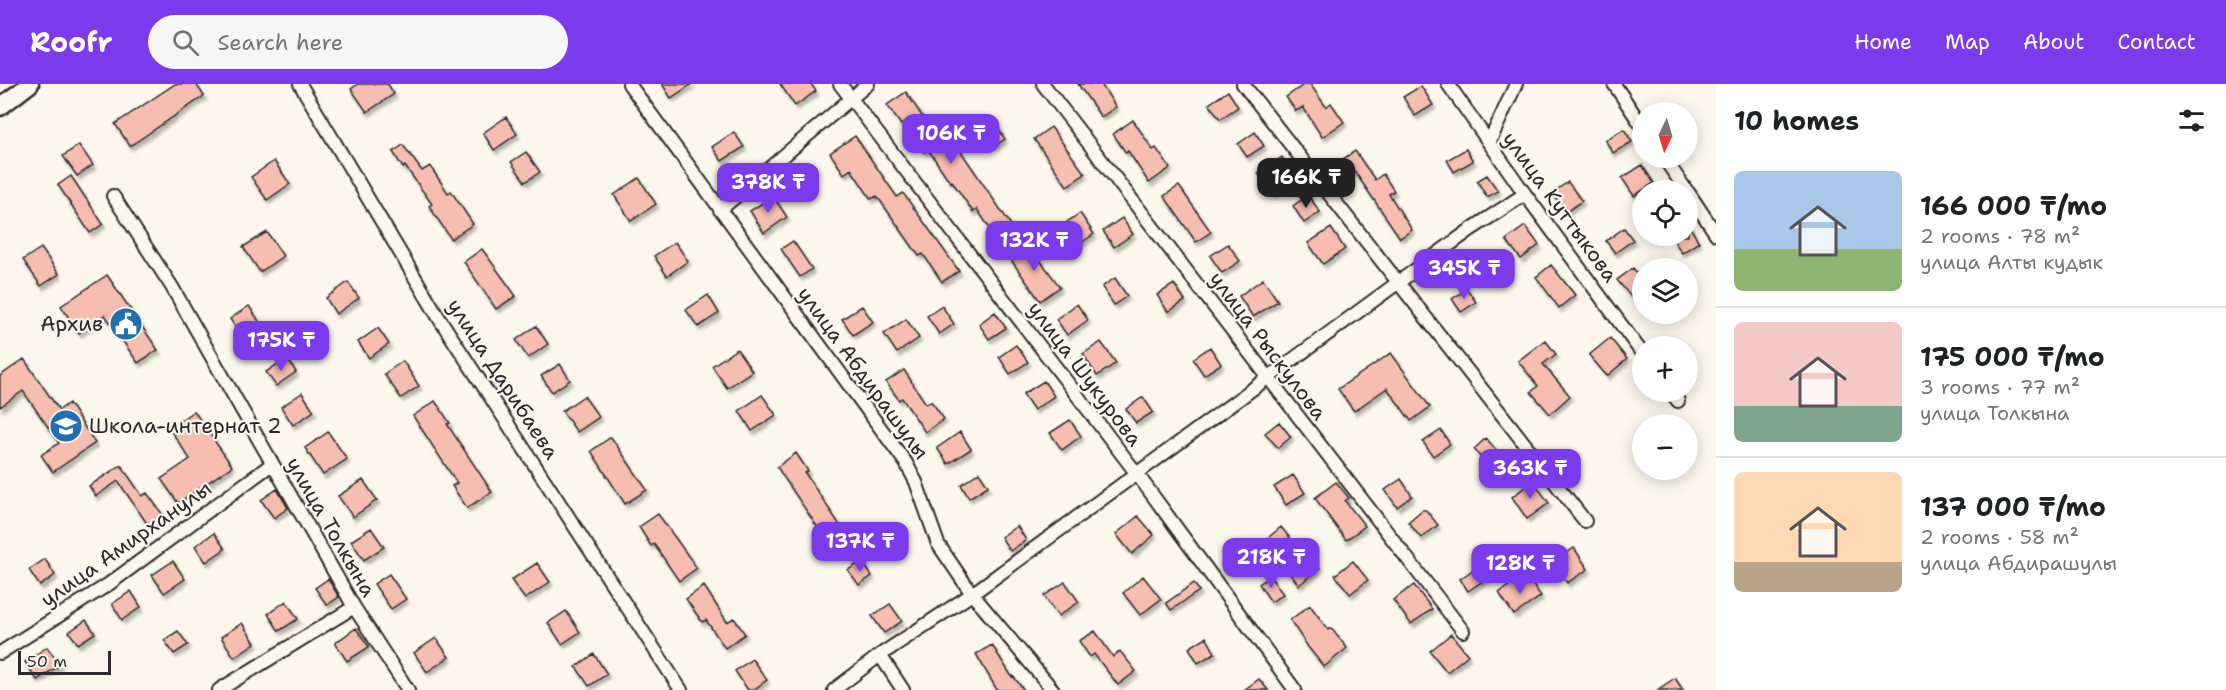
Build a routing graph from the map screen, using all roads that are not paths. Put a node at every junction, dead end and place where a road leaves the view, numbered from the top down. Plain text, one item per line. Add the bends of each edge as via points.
1 (30, 84) edge
2 (300, 84) edge
3 (629, 84) edge
4 (840, 84) edge
5 (868, 84) edge
6 (1043, 84) edge
7 (1243, 84) edge
8 (1448, 84) edge
9 (1515, 84) edge
10 (1614, 84) edge
11 (850, 97) junction
12 (0, 107) edge
13 (1632, 111) edge
14 (1489, 143) junction
15 (1525, 194) junction
16 (113, 196) dead end
17 (1698, 207) edge
18 (720, 210) junction
19 (1716, 234) edge
20 (1398, 283) junction
21 (1632, 339) edge
22 (1268, 378) junction
23 (272, 464) junction
24 (1137, 474) junction
25 (1585, 521) dead end
26 (972, 594) junction
27 (354, 607) junction
28 (1463, 631) dead end
29 (0, 653) edge
30 (880, 655) junction
31 (219, 690) edge
32 (408, 690) edge
33 (681, 690) edge
34 (834, 690) edge
35 (903, 690) edge
36 (1053, 690) edge
37 (1295, 690) edge

1 - 12 street
2 - 33 street, улица Дарибаева via 440,318
3 - 18 street, улица Абдирашулы
4 - 11 street, улица Шукурова
5 - 11 street
6 - 22 street, улица Рыскулова
7 - 20 street
8 - 14 street, улица Куттыкова
9 - 14 street
10 - 13 street
11 - 18 street
11 - 24 street, улица Шукурова
14 - 15 street, улица Куттыкова
15 - 20 street
15 - 21 street, улица Куттыкова
16 - 23 street, улица Толкына via 172,287
17 - 19 street
18 - 26 street, улица Абдирашулы via 906,463 938,544
20 - 22 street
20 - 25 street
22 - 24 street
22 - 28 street, улица Рыскулова
23 - 27 street, улица Толкына
23 - 29 street, улица Амирханулы via 109,584
24 - 26 street
24 - 37 street, улица Шукурова
26 - 30 street
26 - 36 street, улица Абдирашулы
27 - 31 street
27 - 32 street, улица Толкына
30 - 34 street
30 - 35 street

